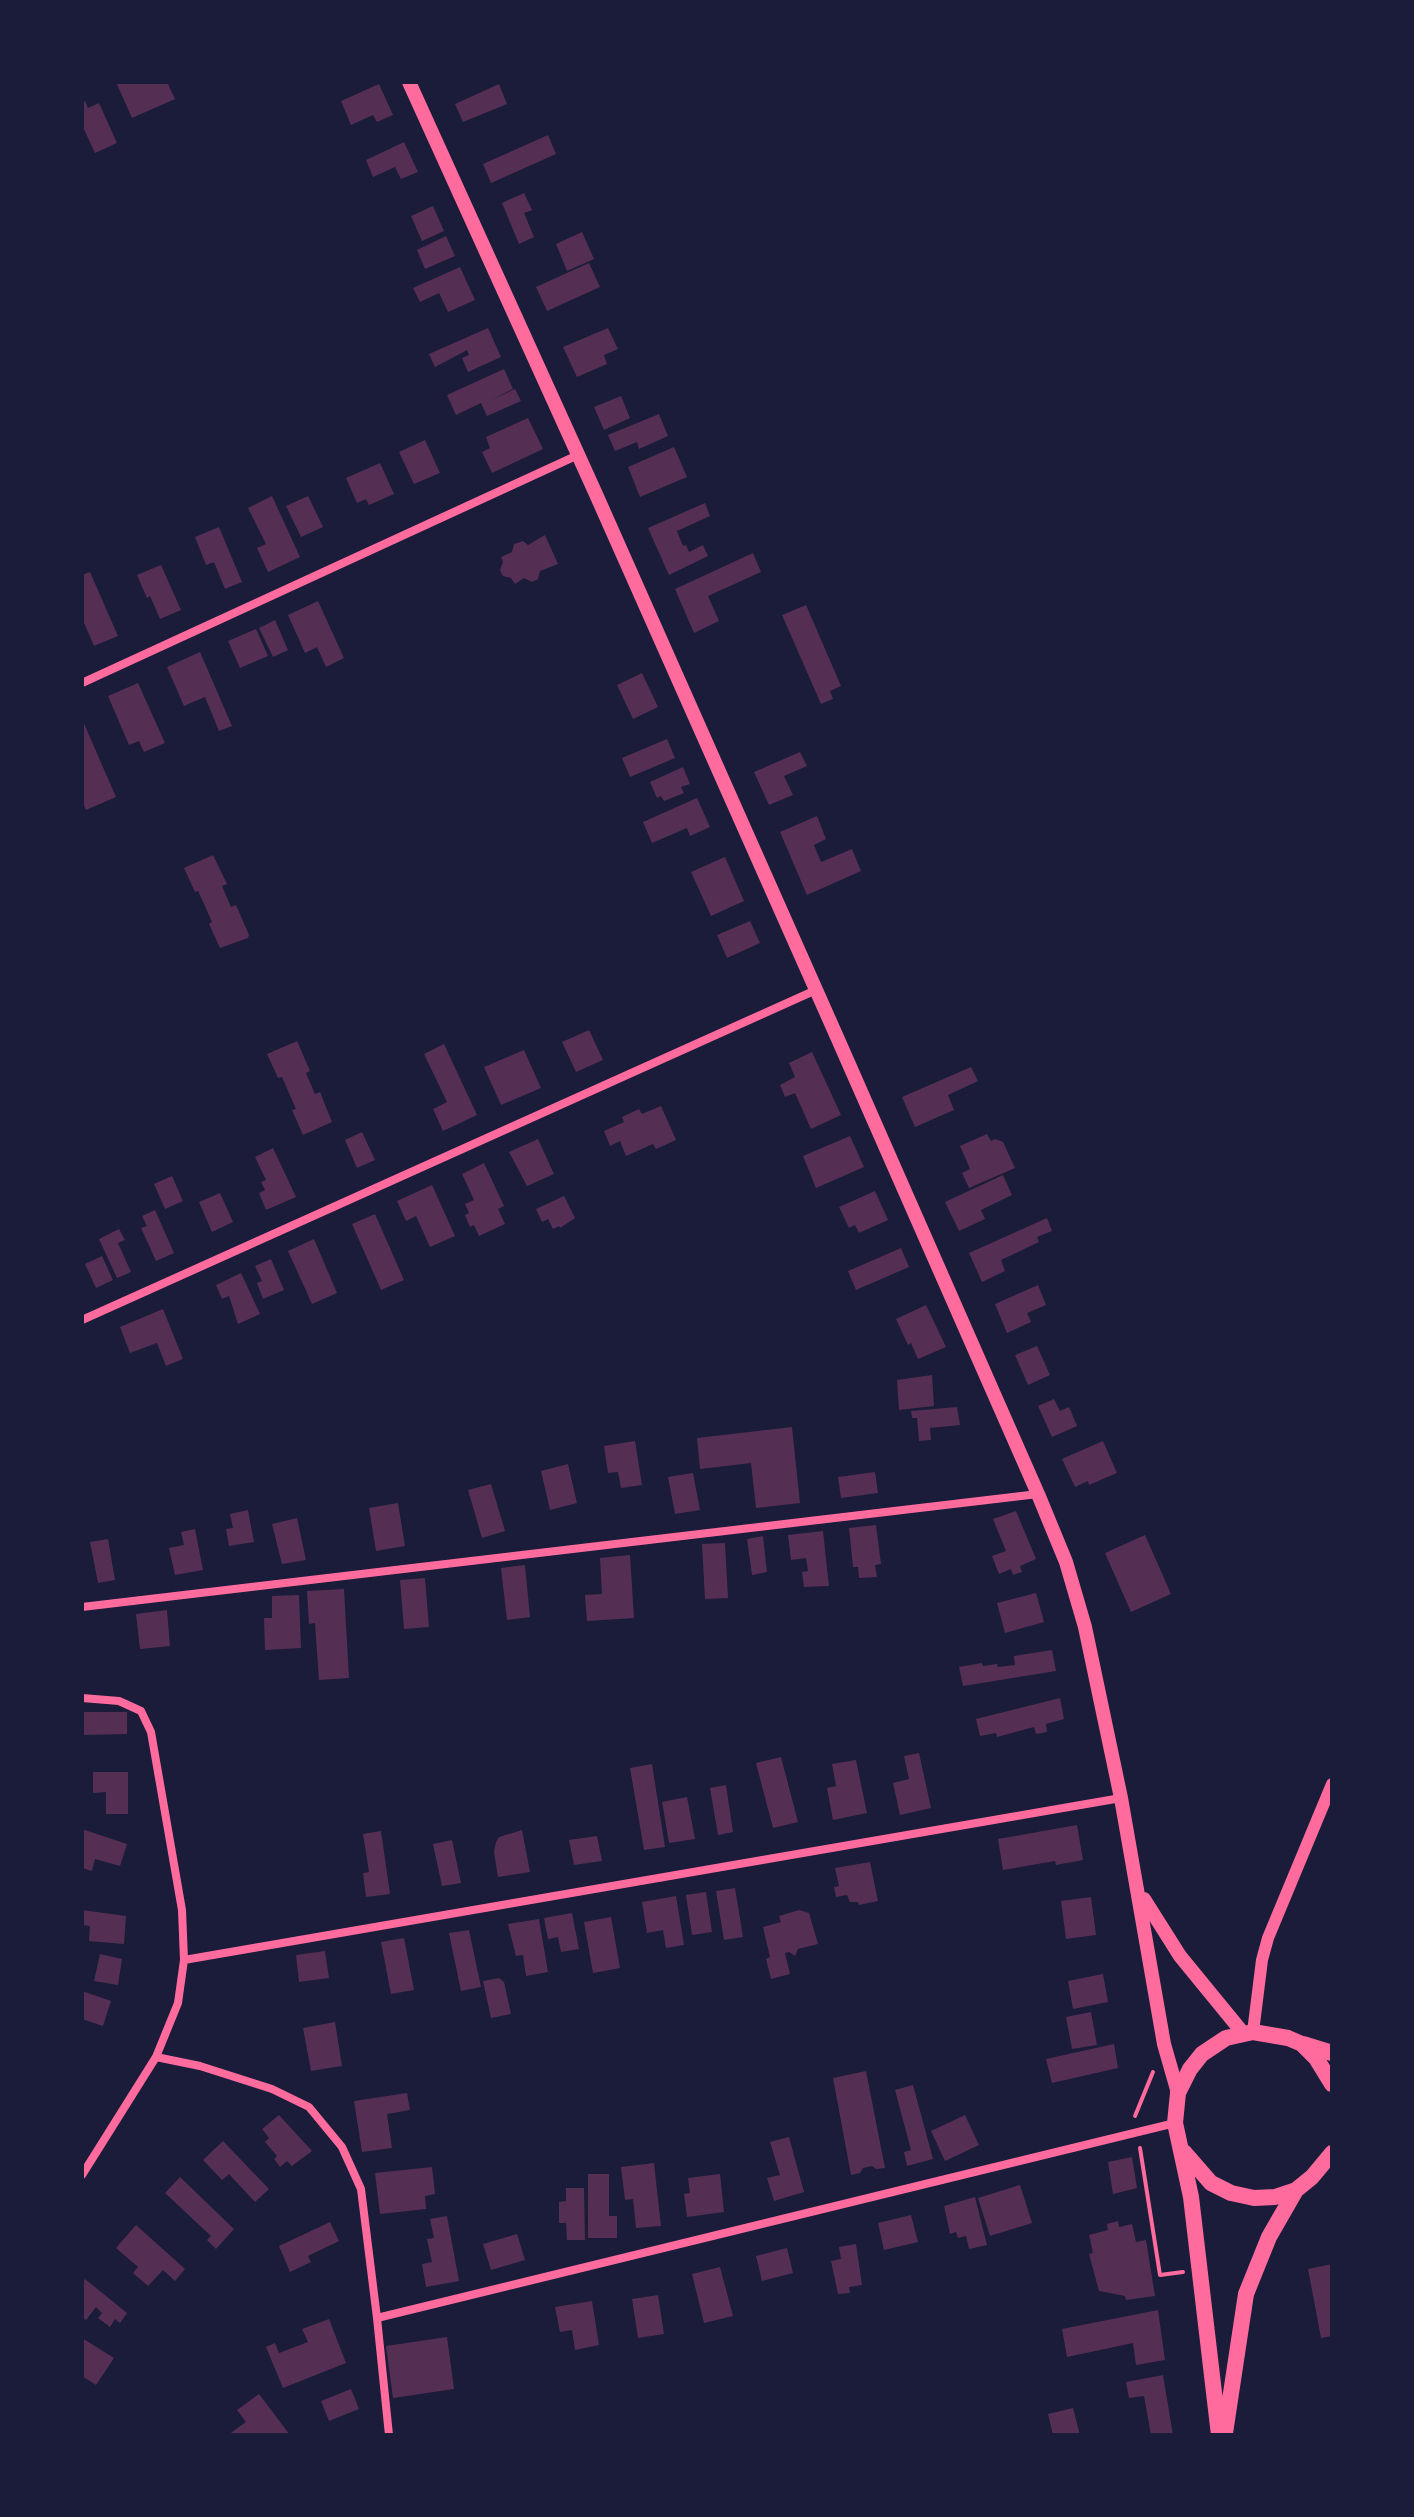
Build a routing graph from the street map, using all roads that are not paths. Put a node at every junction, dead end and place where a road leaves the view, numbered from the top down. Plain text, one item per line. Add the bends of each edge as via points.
1 (409, 82) edge
2 (578, 455) junction
3 (82, 683) edge
4 (816, 990) junction
5 (82, 1320) edge
6 (1038, 1494) junction
7 (82, 1607) edge
8 (82, 1698) edge
9 (1332, 1784) edge
10 (1121, 1798) junction
11 (1137, 1887) junction
12 (184, 1960) junction
13 (1248, 2032) junction
14 (1302, 2044) junction
15 (1332, 2053) edge
16 (156, 2057) junction
17 (1332, 2084) edge
18 (1178, 2093) junction
19 (1175, 2123) junction
20 (1181, 2147) junction
21 (1331, 2156) edge
22 (82, 2175) edge
23 (1296, 2190) junction
24 (377, 2318) junction
25 (389, 2435) edge
26 (1222, 2435) edge

1 - 2 main road
2 - 3 street
2 - 4 main road
4 - 5 street
4 - 6 main road
6 - 7 street
6 - 10 main road via 1079,1601
8 - 12 street via 119,1701 141,1711 151,1732 182,1910
9 - 13 street via 1268,1938
10 - 11 main road
10 - 12 street
11 - 13 main road via 1180,1956
11 - 18 main road via 1164,2044
12 - 16 street via 178,2003
13 - 14 main road
13 - 18 main road via 1226,2038 1202,2054
14 - 15 main road
14 - 17 main road
16 - 22 street
16 - 24 street via 272,2089 309,2107 342,2147 361,2189
18 - 19 main road
19 - 20 main road
19 - 24 street
20 - 23 main road via 1211,2183 1231,2193 1254,2198
20 - 26 main road
21 - 23 main road
23 - 26 main road via 1246,2294
24 - 25 street

